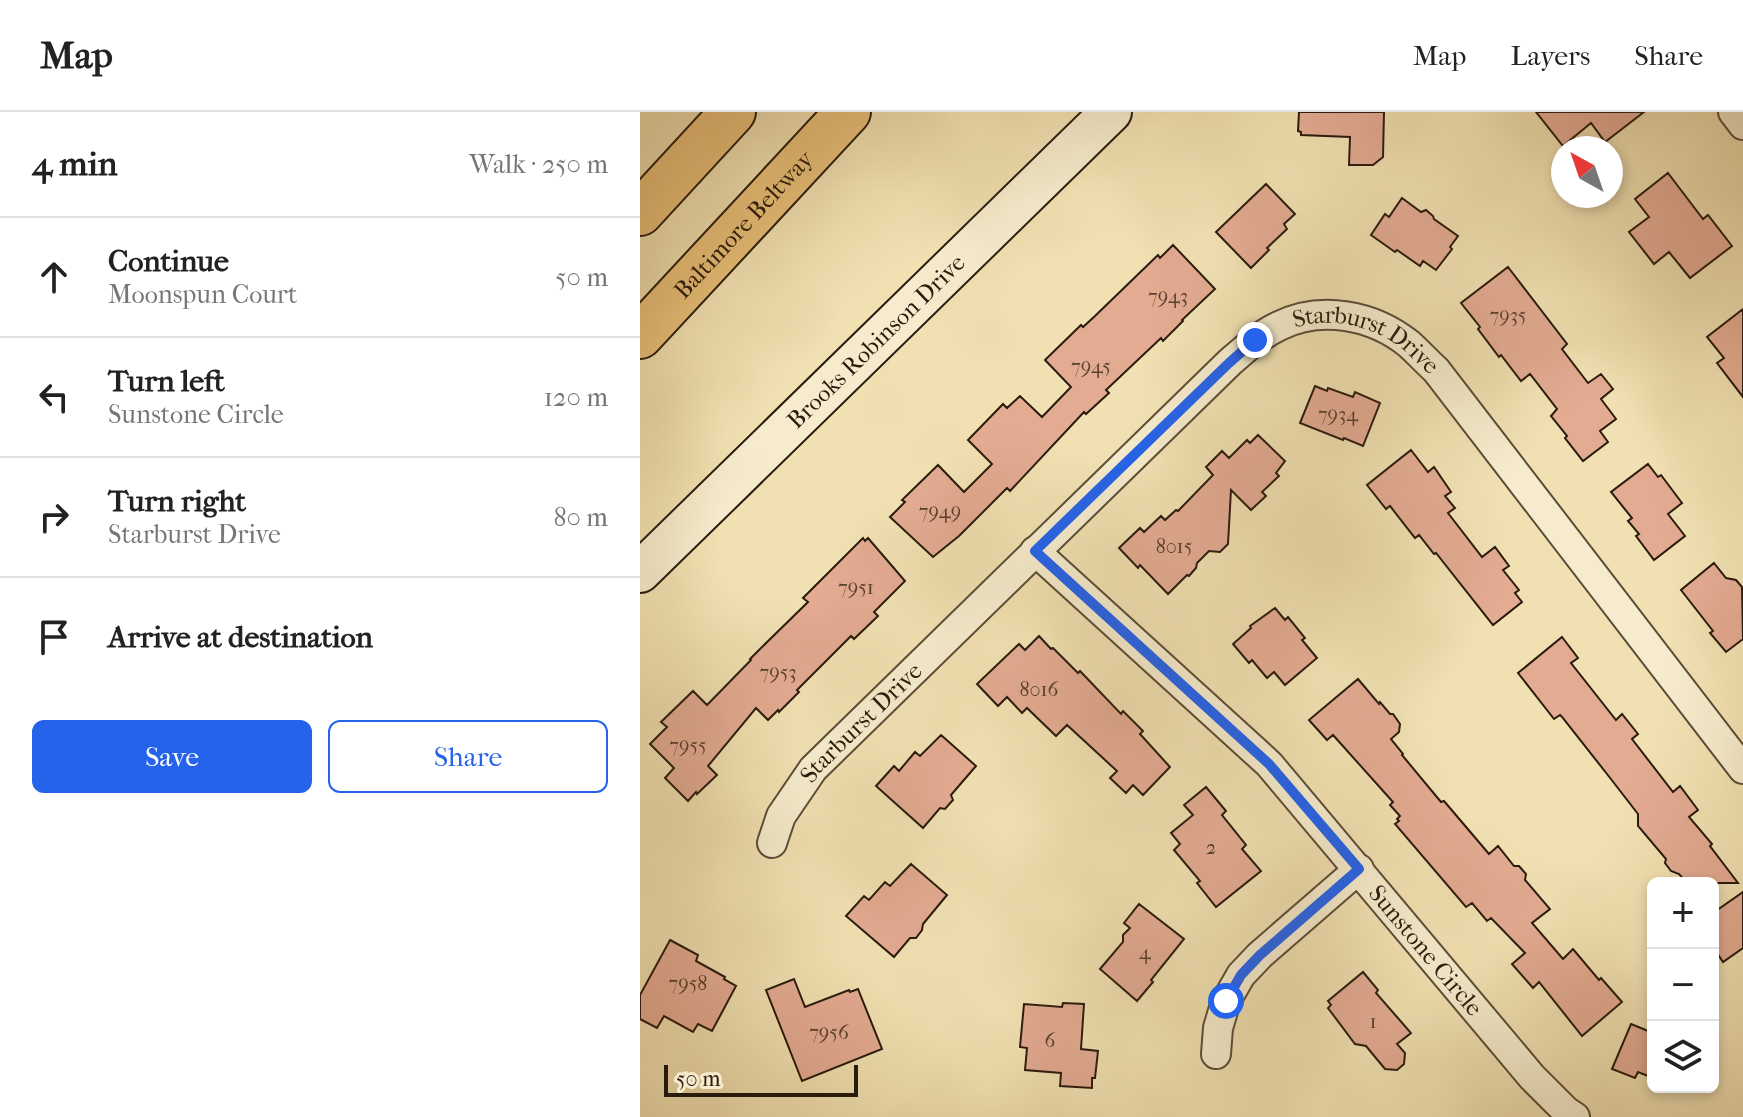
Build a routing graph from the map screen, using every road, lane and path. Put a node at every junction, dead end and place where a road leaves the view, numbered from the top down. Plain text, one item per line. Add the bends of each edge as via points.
1 (733, 112) edge
2 (848, 112) edge
3 (1111, 112) edge
4 (1733, 112) edge
5 (1743, 125) edge
6 (640, 213) edge
7 (640, 336) edge
8 (1035, 551) junction
9 (640, 572) edge
10 (1743, 769) edge
11 (772, 843) dead end
12 (1359, 869) junction
13 (1216, 1054) dead end
14 (1575, 1117) edge

1 - 6 highway
2 - 7 highway, Baltimore Beltway
3 - 9 main road, Brooks Robinson Drive
4 - 5 street
8 - 10 street, Starburst Drive via 1255,340 1282,324 1314,315 1348,315 1379,325 1436,370
8 - 11 street, Starburst Drive via 813,769 781,816
8 - 12 street, Sunstone Circle via 1269,764
12 - 13 street via 1241,975 1226,1001
12 - 14 street, Sunstone Circle via 1532,1077

